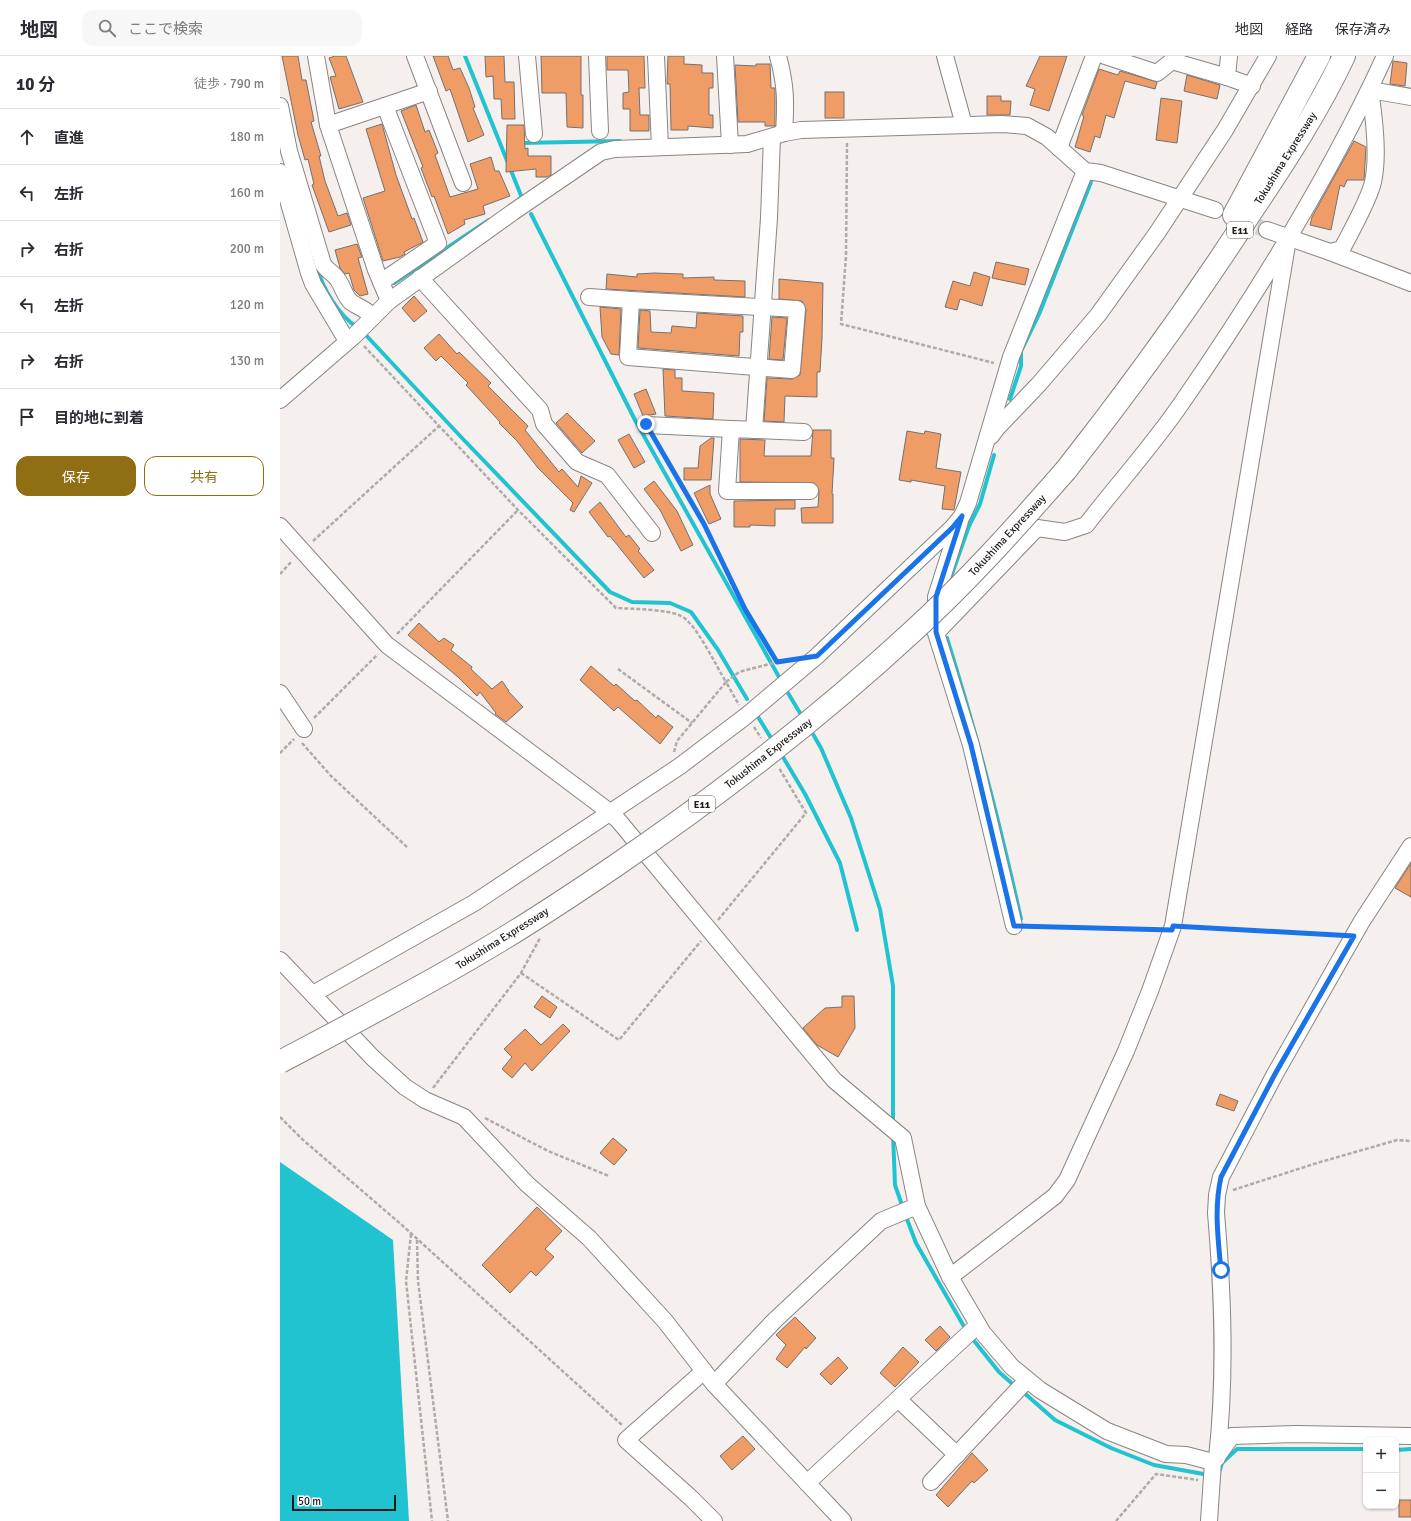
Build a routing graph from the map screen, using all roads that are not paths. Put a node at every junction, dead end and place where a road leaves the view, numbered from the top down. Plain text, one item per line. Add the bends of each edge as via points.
1 (316, 56) edge
2 (415, 56) edge
3 (527, 56) edge
4 (597, 56) edge
5 (656, 56) edge
6 (725, 56) edge
7 (778, 56) edge
8 (945, 56) edge
9 (1094, 56) edge
10 (1105, 56) edge
11 (1229, 56) edge
12 (1268, 56) edge
13 (1319, 56) edge
14 (1344, 56) edge
15 (1385, 56) edge
16 (1227, 77) junction
17 (1252, 86) junction
18 (1370, 90) junction
19 (429, 91) junction
20 (1411, 97) edge
21 (280, 106) edge
22 (385, 106) junction
23 (328, 125) junction
24 (964, 125) junction
25 (600, 131) dead end
26 (534, 134) dead end
27 (778, 135) junction
28 (730, 145) junction
29 (660, 147) junction
30 (1059, 148) junction
31 (285, 151) edge
32 (1085, 171) junction
33 (280, 172) edge
34 (463, 183) dead end
35 (1179, 198) junction
36 (1215, 210) dead end
37 (1267, 230) tunnel mouth
38 (1288, 239) junction
39 (1330, 252) junction
40 (317, 271) junction
41 (420, 278) junction
42 (381, 282) junction
43 (1411, 283) edge
44 (588, 297) dead end
45 (389, 300) junction
46 (631, 300) junction
47 (762, 308) junction
48 (359, 331) junction
49 (758, 367) junction
50 (1124, 396) junction
51 (280, 400) edge
52 (646, 424) road end
53 (731, 429) junction
54 (754, 430) junction
55 (804, 432) dead end
56 (986, 444) junction
57 (810, 491) dead end
58 (962, 516) junction
59 (280, 526) edge
60 (652, 533) dead end
61 (936, 632) junction
62 (280, 693) edge
63 (300, 732) road end
64 (611, 813) junction
65 (1411, 846) edge
66 (1014, 926) road end
67 (280, 960) edge
68 (313, 994) junction
69 (280, 1062) edge
70 (913, 1208) junction
71 (950, 1277) junction
72 (978, 1325) junction
73 (704, 1371) junction
74 (1027, 1380) junction
75 (714, 1384) junction
76 (898, 1399) junction
77 (1411, 1436) edge
78 (957, 1455) junction
79 (1215, 1460) junction
80 (932, 1482) dead end
81 (807, 1483) junction
82 (714, 1521) edge
83 (843, 1521) edge
84 (1209, 1521) edge

1 - 23 street
2 - 19 street
3 - 26 street
4 - 25 street
5 - 29 street
6 - 28 street
7 - 27 street via 785,82 786,106
8 - 24 street
9 - 30 street
10 - 16 street via 1157,73 1172,61
11 - 16 street
12 - 17 street
13 - 50 highway, Tokushima Expressway / E11 via 1215,249
14 - 50 highway, Tokushima Expressway / E11 via 1281,167 1224,254
15 - 18 street
16 - 17 street
17 - 35 street
18 - 20 street
18 - 38 street
18 - 39 street via 1374,117 1373,182 1342,249
19 - 22 street
19 - 34 street
21 - 31 street
22 - 23 street
22 - 42 street via 438,243
23 - 42 street
24 - 27 street via 847,128
24 - 30 street via 1027,126 1047,137
27 - 28 street via 747,144
27 - 47 street
28 - 29 street
29 - 41 street via 601,152
30 - 32 street
31 - 40 street
32 - 35 street via 1101,173
32 - 56 street via 1008,367
33 - 40 street
35 - 36 street
35 - 56 street via 1098,315 997,428
37 - 38 street
38 - 39 street
38 - 61 street via 1180,405 1086,525 1065,532 1037,528
38 - 71 street via 1172,928 1126,1051 1067,1180 1054,1196
39 - 43 street
40 - 48 street via 313,284
40 - 48 street via 337,278 348,299 364,308
41 - 45 street
41 - 60 street via 540,410 544,424 577,462 607,475
42 - 45 street
44 - 46 street
45 - 48 street
46 - 47 street
46 - 49 street via 628,357
47 - 49 street
47 - 49 street via 797,309 792,370
48 - 51 street
49 - 54 street
50 - 69 highway, Tokushima Expressway / E11, bridge via 1066,470 1002,543 914,631 839,697 742,776 663,833 483,951
52 - 53 street
53 - 54 street
53 - 57 street via 727,491
54 - 55 street
56 - 58 street
58 - 61 street via 936,597
58 - 64 street via 817,656 746,716 680,766
59 - 64 street via 387,645
61 - 66 street via 971,745
62 - 63 street
64 - 68 street via 474,903
64 - 70 street via 834,1080 903,1138
65 - 79 street via 1354,936 1252,1116 1221,1177 1216,1213 1224,1326 1221,1417
67 - 68 street
68 - 73 street via 373,1058 405,1087 425,1100 464,1117 527,1184 589,1238 614,1264 665,1321
70 - 71 street
70 - 75 street via 881,1221 781,1315
71 - 72 street
72 - 74 street via 1012,1367
72 - 76 street
73 - 75 street
73 - 82 street via 626,1440
74 - 78 street
74 - 79 street via 1107,1431 1166,1454
75 - 81 street
76 - 78 street
76 - 81 street
77 - 79 street via 1232,1436
78 - 80 street
79 - 84 street
81 - 83 street

